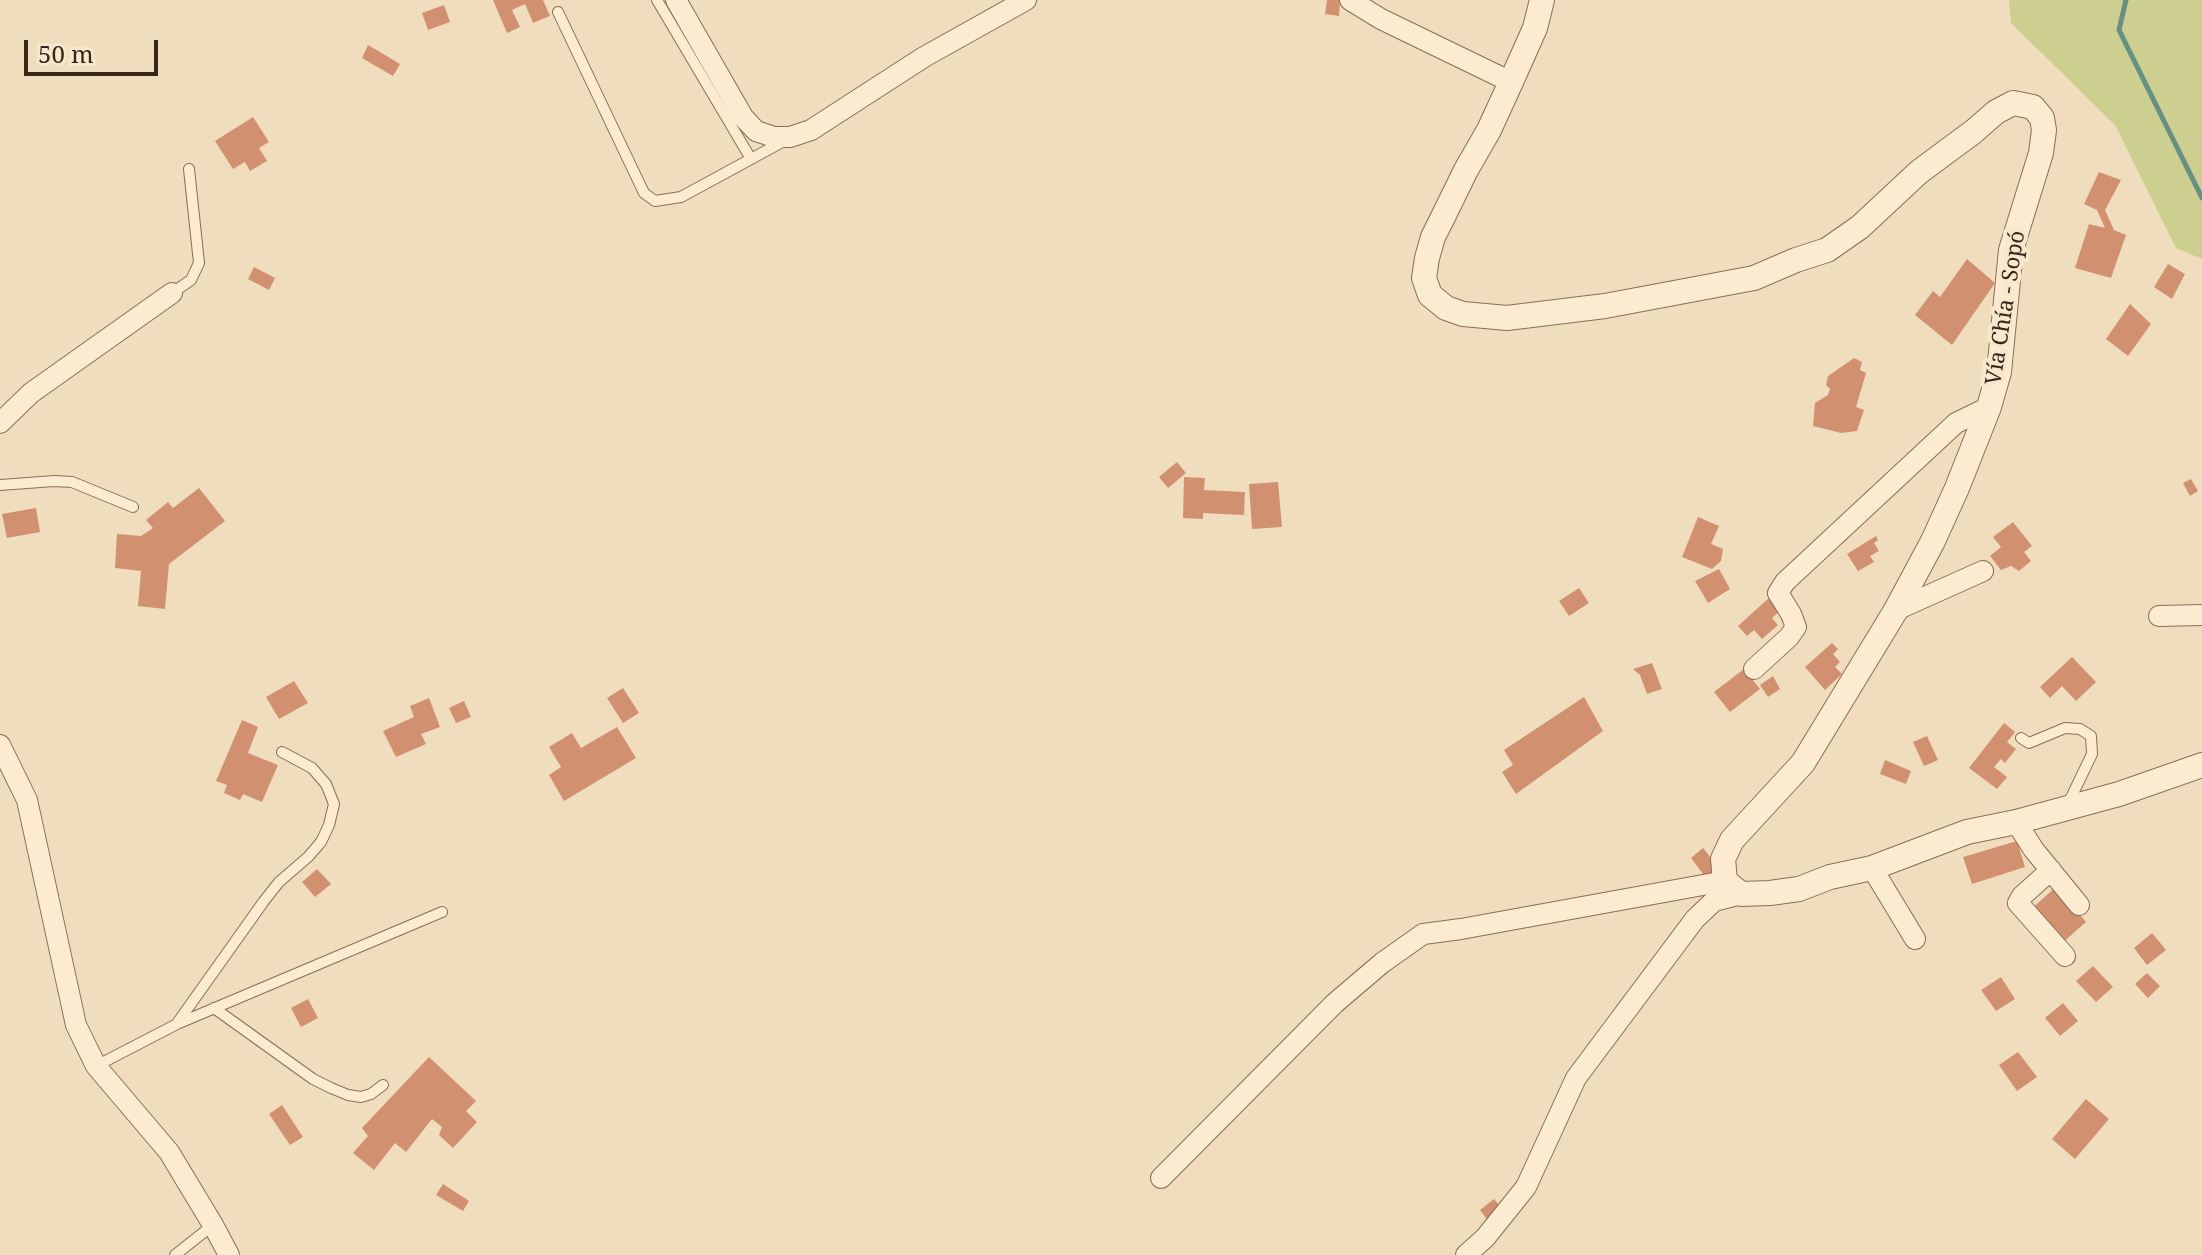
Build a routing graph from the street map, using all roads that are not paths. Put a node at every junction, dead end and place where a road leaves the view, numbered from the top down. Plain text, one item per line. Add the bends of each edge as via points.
1 (657, 0) edge
2 (676, 0) edge
3 (1026, 0) edge
4 (1350, 0) edge
5 (1542, 0) edge
6 (558, 12) dead end
7 (1511, 82) junction
8 (790, 137) junction
9 (751, 159) junction
10 (189, 169) dead end
11 (172, 293) joint
12 (1989, 407) junction
13 (0, 423) edge
14 (0, 485) edge
15 (133, 507) dead end
16 (1983, 571) dead end
17 (1896, 610) junction
18 (2202, 615) edge
19 (2159, 616) dead end
20 (1754, 669) dead end
21 (2021, 738) dead end
22 (282, 752) dead end
23 (3, 757) edge
24 (2202, 765) edge
25 (2066, 808) junction
26 (2016, 822) junction
27 (1872, 868) junction
28 (2051, 870) junction
29 (1733, 887) junction
30 (2079, 905) dead end
31 (442, 912) dead end
32 (1915, 939) dead end
33 (2065, 956) dead end
34 (214, 1008) junction
35 (177, 1024) junction
36 (96, 1066) junction
37 (383, 1085) dead end
38 (1161, 1178) dead end
39 (213, 1225) junction
40 (175, 1255) edge
41 (229, 1255) edge
42 (1466, 1255) edge

1 - 9 lane
2 - 8 street via 743,117 756,131
3 - 8 street via 924,57 811,130
4 - 7 street
5 - 7 street, Vía Chía - Sopó
6 - 9 lane via 644,193 655,201 681,197
7 - 12 street, Vía Chía - Sopó via 1427,258 1424,278 1430,295 1463,314 1535,315 1754,278 1827,250 1996,112 2013,103 2033,107 2042,118 2041,153 2011,250 1999,372
8 - 9 lane
10 - 11 lane via 199,263 191,280
11 - 13 street via 31,393
12 - 17 street, Vía Chía - Sopó via 1933,541
12 - 20 street via 1956,423 1785,582 1778,593 1796,627
14 - 15 lane via 72,482
16 - 17 street
17 - 29 street, Vía Chía - Sopó via 1803,763 1732,840 1723,859
18 - 19 street
21 - 25 lane via 2029,743 2065,728 2091,736 2092,754
22 - 35 lane via 312,768 326,784 334,804 329,825 315,850 264,901
23 - 36 street via 27,800 76,1025
24 - 25 street
25 - 26 street
26 - 27 street via 1967,832
26 - 28 street
27 - 29 street via 1770,893
27 - 32 street
28 - 30 street
28 - 33 street via 2018,903
29 - 38 street via 1423,934 1335,1003
29 - 42 street via 1695,919 1576,1078 1526,1187
31 - 34 lane
34 - 35 lane
34 - 37 lane via 331,1088 361,1097
35 - 36 lane
36 - 39 street via 169,1152
39 - 40 lane
39 - 41 street

